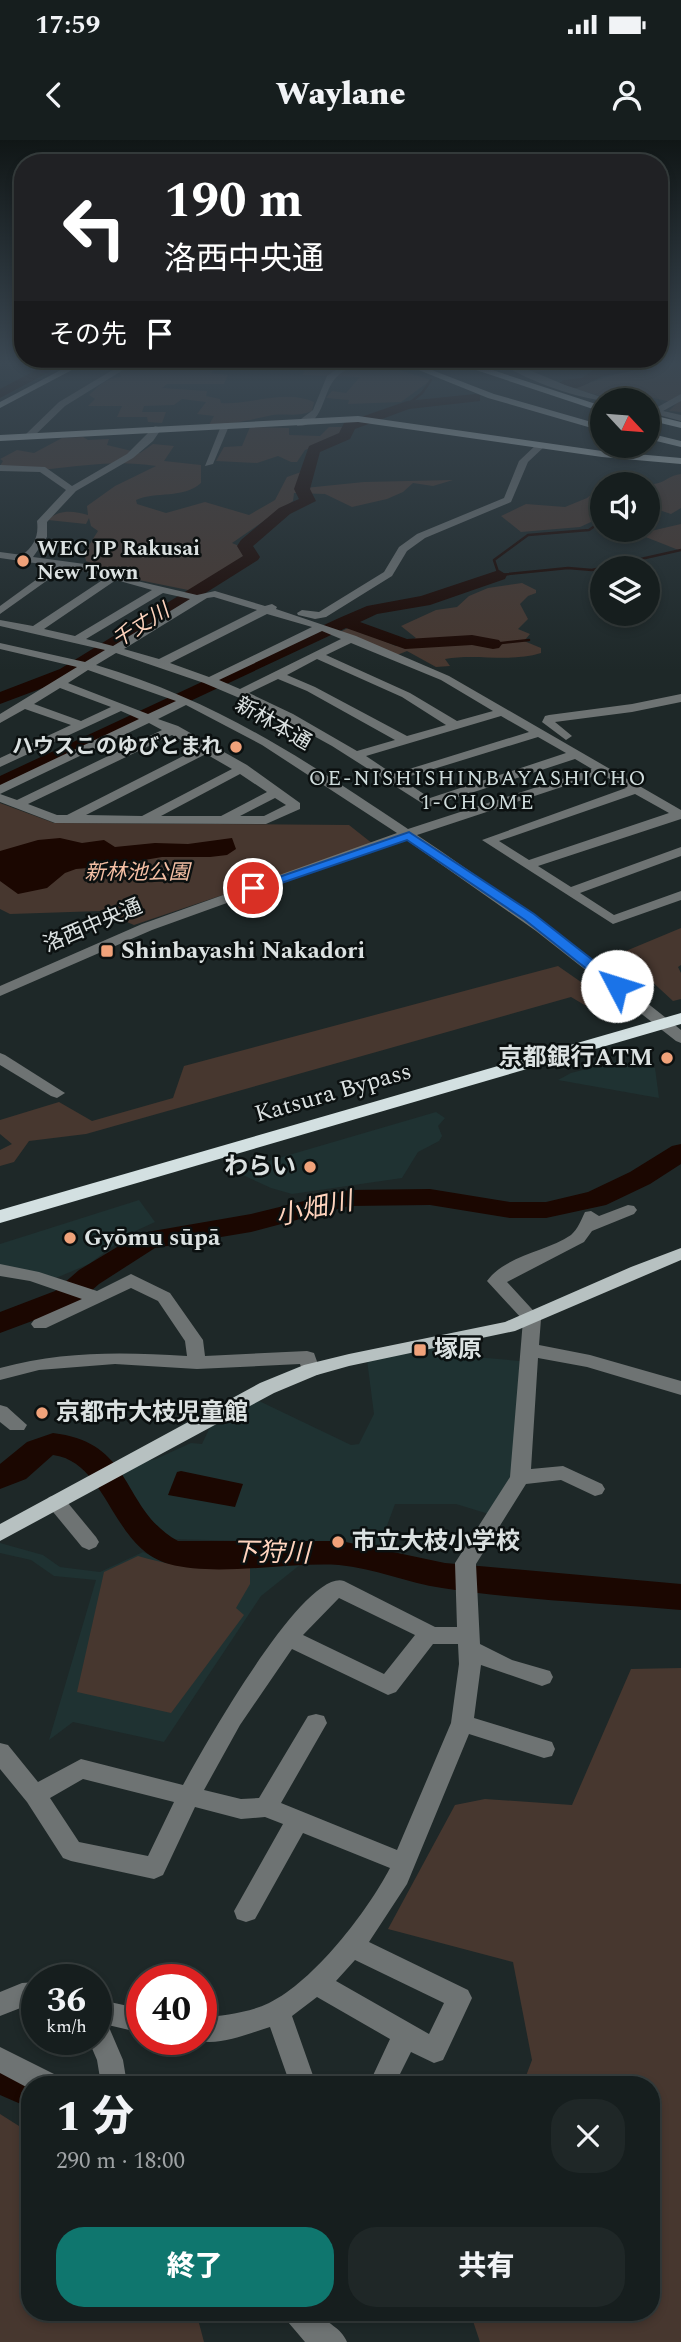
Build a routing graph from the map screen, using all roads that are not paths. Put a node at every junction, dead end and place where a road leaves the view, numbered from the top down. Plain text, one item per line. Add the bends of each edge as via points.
1 (115, 465) edge
2 (522, 465) edge
3 (0, 468) edge
4 (72, 490) junction
5 (5, 556) edge
6 (26, 558) junction
7 (64, 564) junction
8 (0, 565) edge
9 (115, 576) junction
10 (162, 589) junction
11 (198, 598) junction
12 (267, 608) junction
13 (0, 611) edge
14 (0, 623) edge
15 (327, 629) junction
16 (35, 630) junction
17 (352, 638) junction
18 (76, 640) junction
19 (0, 646) edge
20 (112, 649) junction
21 (317, 655) junction
22 (160, 663) junction
23 (85, 666) junction
24 (278, 675) junction
25 (58, 683) junction
26 (215, 683) junction
27 (240, 693) junction
28 (681, 698) edge
29 (179, 699) junction
30 (24, 704) junction
31 (122, 706) junction
32 (504, 711) junction
33 (145, 715) junction
34 (0, 719) edge
35 (81, 725) junction
36 (455, 725) junction
37 (174, 729) junction
38 (541, 732) junction
39 (405, 740) junction
40 (208, 748) junction
41 (577, 754) junction
42 (357, 755) junction
43 (0, 763) edge
44 (243, 768) junction
45 (606, 771) junction
46 (392, 778) junction
47 (637, 789) junction
48 (0, 790) edge
49 (276, 792) junction
50 (0, 798) edge
51 (18, 805) junction
52 (680, 815) edge
53 (69, 819) junction
54 (145, 819) junction
55 (222, 820) junction
56 (409, 835) junction
57 (681, 851) edge
58 (528, 865) junction
59 (569, 892) junction
60 (681, 895) edge
61 (0, 992) edge
62 (676, 1029) edge
63 (0, 1058) edge
64 (57, 1093) dead end
65 (624, 1216) dead end
66 (0, 1217) edge
67 (0, 1229) edge
68 (681, 1254) edge
69 (0, 1270) edge
70 (97, 1296) junction
71 (532, 1319) junction
72 (40, 1324) dead end
73 (530, 1350) junction
74 (197, 1363) junction
75 (311, 1370) junction
76 (0, 1374) edge
77 (681, 1388) edge
78 (0, 1412) edge
79 (17, 1425) dead end
80 (520, 1477) junction
81 (595, 1489) dead end
82 (56, 1502) junction
83 (0, 1533) edge
84 (89, 1542) dead end
85 (427, 1636) junction
86 (289, 1638) junction
87 (469, 1641) junction
88 (542, 1677) dead end
89 (316, 1723) dead end
90 (462, 1723) junction
91 (544, 1749) dead end
92 (0, 1752) edge
93 (36, 1795) junction
94 (189, 1797) junction
95 (266, 1807) junction
96 (298, 1820) junction
97 (404, 1863) junction
98 (246, 1911) dead end
99 (351, 1946) junction
100 (315, 1984) junction
101 (21, 1995) edge
102 (0, 2004) edge
103 (278, 2012) junction
104 (217, 2028) edge
105 (405, 2036) junction
106 (108, 2055) edge
107 (0, 2059) edge
108 (32, 2076) edge
109 (113, 2076) edge
110 (300, 2076) edge
111 (386, 2076) edge
112 (306, 2321) edge
113 (332, 2342) edge

1 - 4 street
2 - 12 street via 508,500 421,536 403,549 388,573 322,615
3 - 4 street via 42,469
4 - 6 street via 42,521 45,531 36,551
5 - 6 street
5 - 8 street
6 - 7 street
7 - 9 street
7 - 13 street
9 - 10 street
9 - 16 street
10 - 11 street
10 - 18 street
11 - 12 street via 215,594
11 - 20 street
12 - 15 street
12 - 22 street
14 - 16 street
15 - 17 street
15 - 26 street
16 - 18 street
17 - 21 street
17 - 32 street via 445,678
18 - 20 street
19 - 23 street, 新林本通
20 - 22 street
20 - 23 street
21 - 24 street
21 - 36 street via 406,695
22 - 26 street
23 - 25 street
23 - 29 street, 新林本通
24 - 27 street
24 - 39 street
25 - 30 street
25 - 31 street
26 - 27 street
27 - 42 street
28 - 45 street via 549,719 554,728 615,769
29 - 33 street
29 - 56 street, 新林本通 via 280,750
30 - 34 street
30 - 35 street
31 - 33 street
31 - 35 street
32 - 36 street
32 - 38 street
33 - 37 street
33 - 48 street
35 - 43 street
36 - 39 street
37 - 40 street
37 - 51 street
38 - 41 street
38 - 46 street
39 - 42 street
40 - 44 street
40 - 53 street
41 - 45 street
41 - 46 street via 428,803
42 - 46 street
44 - 49 street
44 - 54 street
45 - 47 street
45 - 56 street, 洛西中央通
47 - 52 street
47 - 58 street via 489,840
49 - 55 street
49 - 55 street via 295,806 266,820
50 - 51 street
51 - 53 street via 41,815
52 - 58 street
53 - 54 street
54 - 55 street
56 - 61 street, 洛西中央通 via 162,919
56 - 62 street, 新林本通 via 530,917
57 - 59 street
58 - 59 street
59 - 60 street via 613,920
62 - 66 highway, Katsura Bypass
62 - 67 highway, Katsura Bypass
63 - 64 street
65 - 71 street via 588,1222 578,1238 496,1281
68 - 71 main road via 646,1265
69 - 70 street
70 - 72 street
70 - 74 street via 131,1280 164,1297 194,1340
71 - 73 street
71 - 75 main road
73 - 77 street via 590,1361
73 - 80 street
74 - 75 street via 307,1356
74 - 76 street via 115,1357 39,1364
75 - 82 main road via 267,1388
78 - 79 street
80 - 81 street via 564,1473
80 - 87 street via 465,1563
82 - 83 main road
82 - 84 street
85 - 86 street via 388,1686
85 - 86 street via 426,1631 337,1587 303,1617
85 - 87 street
86 - 94 street via 247,1692
87 - 88 street via 491,1661
87 - 90 street
89 - 95 street
90 - 91 street
90 - 97 street
92 - 93 street
93 - 94 street via 81,1769
93 - 94 street via 71,1851 154,1868
94 - 95 street via 241,1809
95 - 96 street
96 - 97 street
96 - 98 street
97 - 99 street
99 - 100 street
99 - 105 street via 459,1998 434,2051
100 - 103 street
100 - 105 street
101 - 102 street
103 - 104 street
103 - 110 street
105 - 111 street
106 - 109 street
107 - 108 street
112 - 113 street

